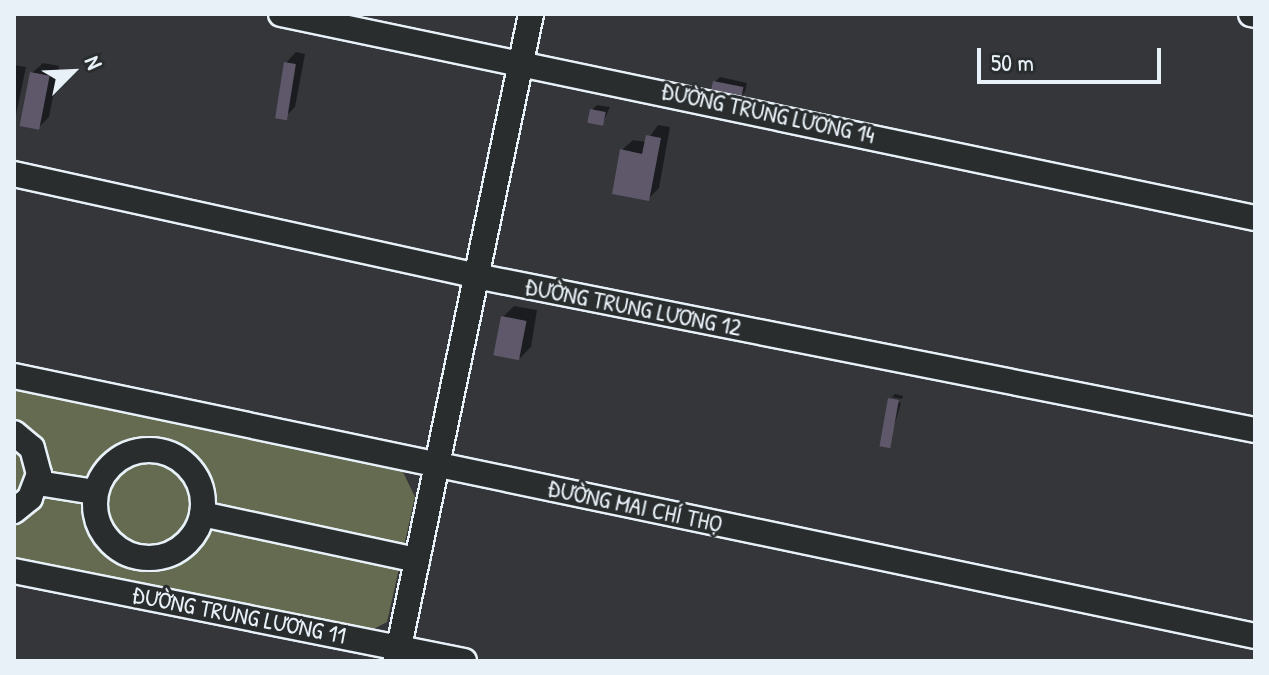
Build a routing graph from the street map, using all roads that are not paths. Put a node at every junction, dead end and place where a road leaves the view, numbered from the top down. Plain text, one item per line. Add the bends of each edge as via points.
1 (281, 14) edge
2 (531, 14) edge
3 (521, 59) junction
4 (14, 174) edge
5 (1255, 218) edge
6 (476, 276) junction
7 (14, 376) edge
8 (1255, 430) edge
9 (14, 433) edge
10 (437, 464) junction
11 (38, 483) junction
12 (95, 492) junction
13 (14, 511) edge
14 (202, 514) junction
15 (417, 560) junction
16 (14, 571) edge
17 (1255, 636) edge
18 (397, 654) edge
19 (464, 661) edge

1 - 3 street, ĐƯỜNG TRUNG LƯƠNG 14
2 - 3 street
3 - 5 street, ĐƯỜNG TRUNG LƯƠNG 14
3 - 6 street
4 - 6 street, ĐƯỜNG TRUNG LƯƠNG 12
6 - 8 street, ĐƯỜNG TRUNG LƯƠNG 12
6 - 10 street
7 - 10 street, ĐƯỜNG MAI CHÍ THỌ
9 - 11 street via 36,456
10 - 15 street
10 - 17 street, ĐƯỜNG MAI CHÍ THỌ
11 - 12 street
11 - 13 street
12 - 14 street via 122,456 152,449 192,471
12 - 14 street via 105,536 145,558 187,542
14 - 15 street
15 - 18 street
16 - 18 street, ĐƯỜNG TRUNG LƯƠNG 11
18 - 19 street, ĐƯỜNG TRUNG LƯƠNG 11

